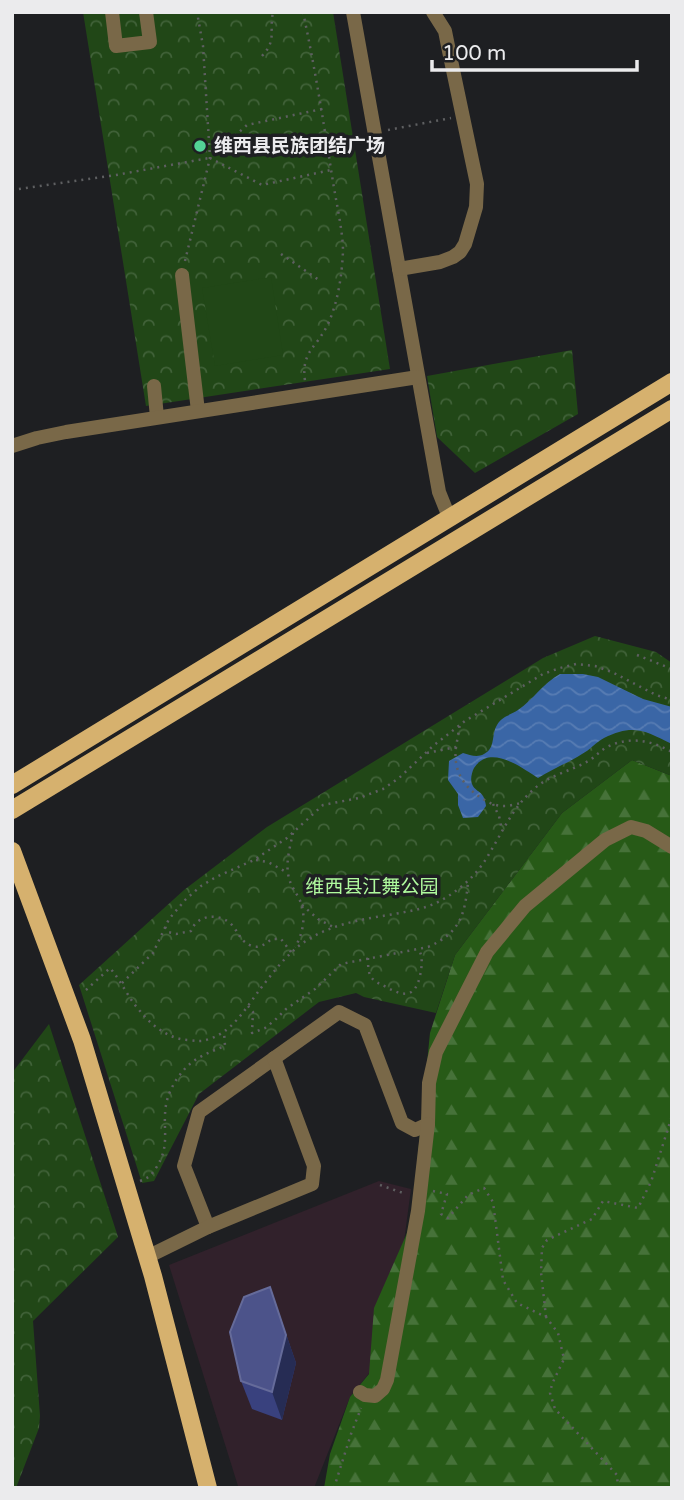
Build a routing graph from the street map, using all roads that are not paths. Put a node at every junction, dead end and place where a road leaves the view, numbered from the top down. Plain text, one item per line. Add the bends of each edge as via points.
1 (111, 12) edge
2 (146, 12) edge
3 (354, 12) edge
4 (433, 12) edge
5 (399, 269) junction
6 (182, 275) road end
7 (418, 377) junction
8 (672, 382) edge
9 (154, 386) dead end
10 (672, 409) edge
11 (198, 411) junction
12 (157, 417) junction
13 (12, 446) edge
14 (449, 517) junction
15 (12, 785) edge
16 (12, 810) edge
17 (672, 847) edge
18 (12, 851) edge
19 (274, 1058) junction
20 (428, 1124) junction
21 (208, 1227) junction
22 (147, 1257) junction
23 (363, 1393) road end
24 (208, 1488) edge

1 - 2 street via 116,46 150,42
3 - 5 street
4 - 5 street via 445,31 477,184 476,207 465,244 453,257
5 - 7 street
6 - 11 street
7 - 11 street
7 - 14 street via 439,492
8 - 14 main road
9 - 12 street
10 - 16 main road
11 - 12 street
12 - 13 street
14 - 15 main road
17 - 20 street via 631,827 605,840 525,906 487,953 436,1052 429,1083
18 - 22 main road via 82,1040
19 - 20 street via 339,1012 365,1024 402,1123 415,1130
19 - 21 street via 199,1112 184,1166
19 - 21 street via 314,1166 312,1184
20 - 23 street via 387,1380 379,1393
21 - 22 street
22 - 24 main road

